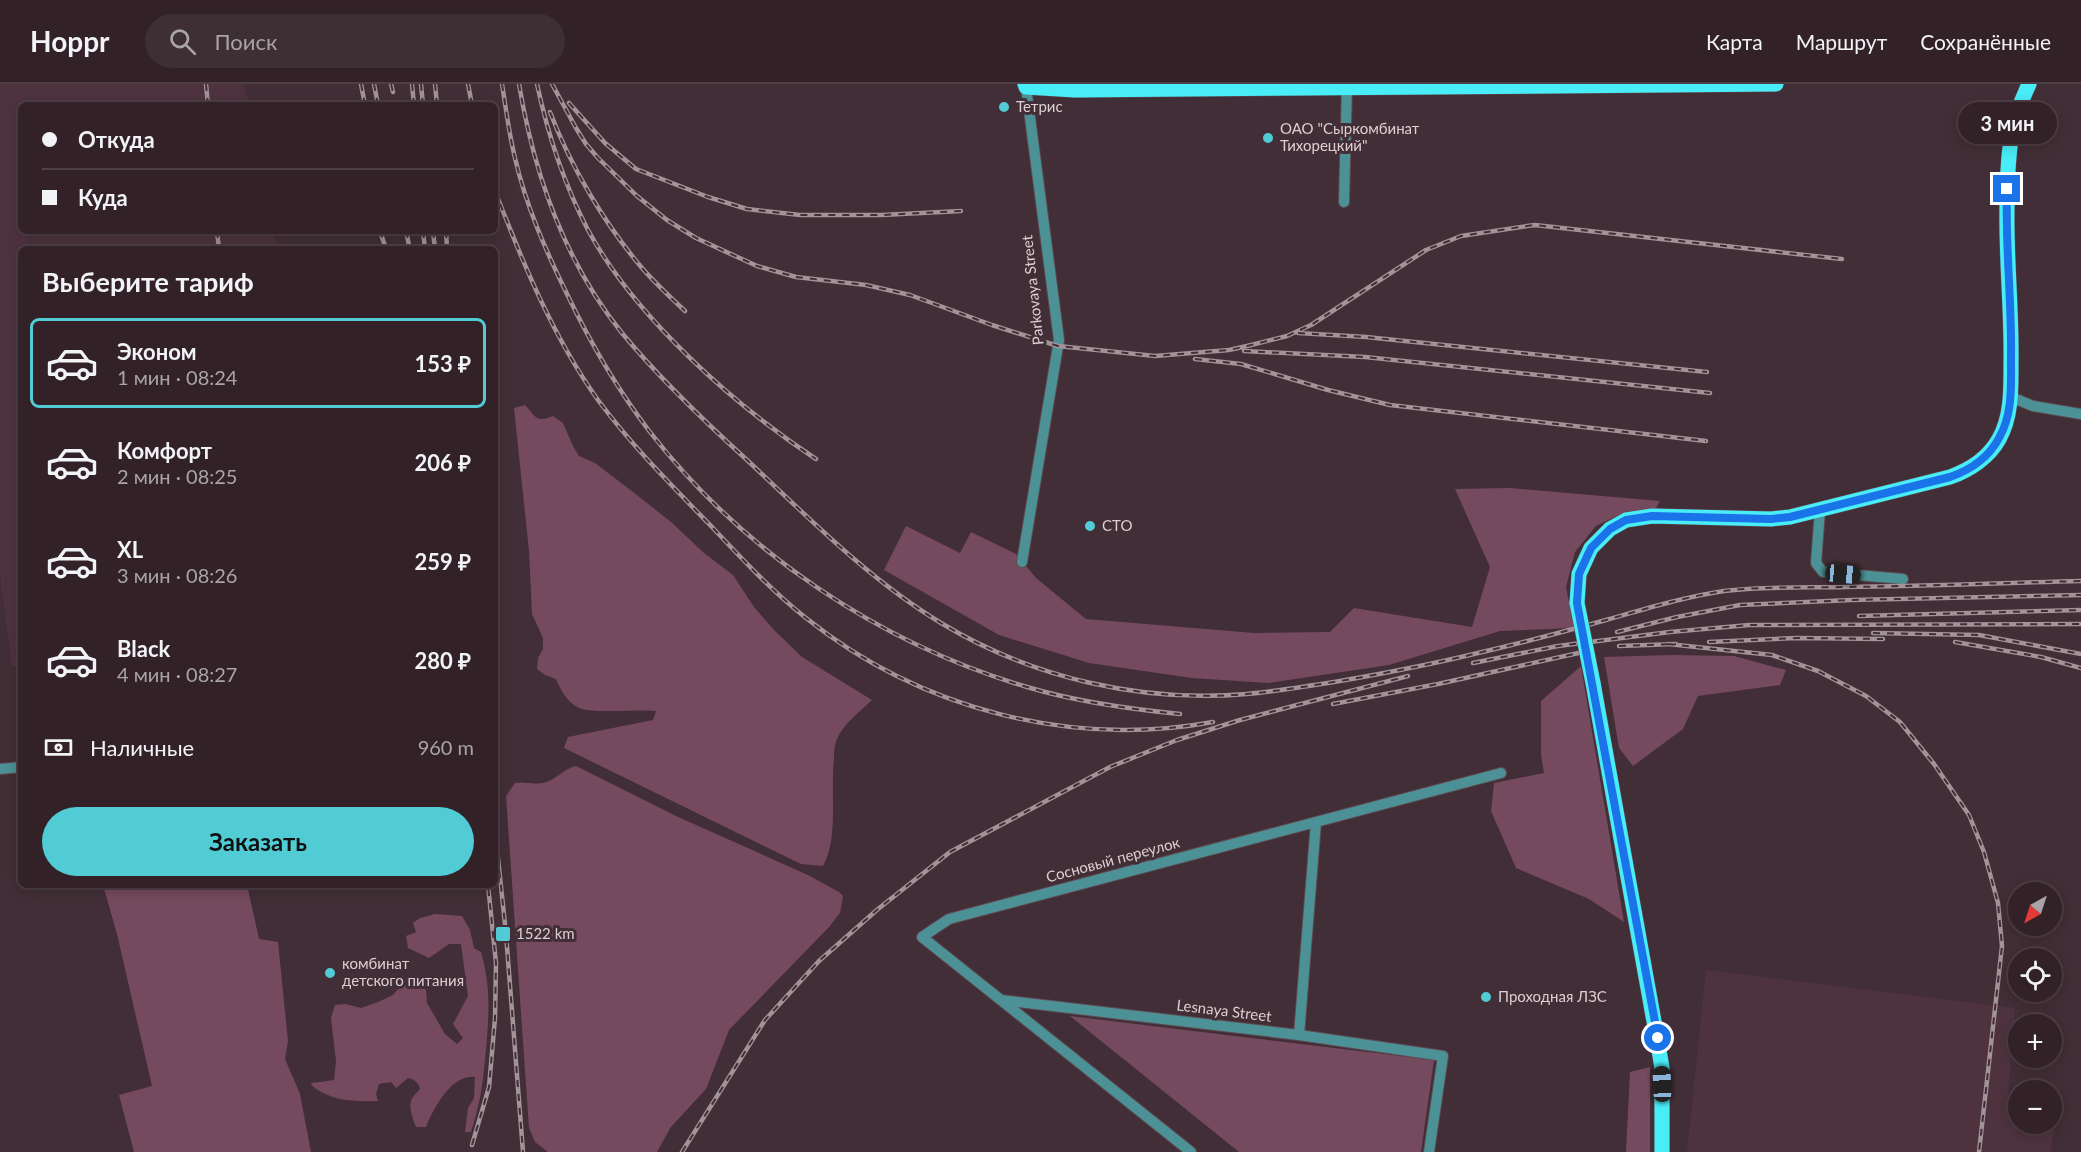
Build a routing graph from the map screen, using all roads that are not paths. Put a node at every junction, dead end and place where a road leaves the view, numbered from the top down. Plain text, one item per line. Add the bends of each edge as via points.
1 (1581, 84) edge
2 (1776, 84) edge
3 (2029, 84) edge
4 (1025, 85) edge
5 (1347, 86) edge
6 (1109, 87) edge
7 (1344, 202) dead end
8 (2011, 397) junction
9 (2081, 414) edge
10 (1820, 510) junction
11 (1022, 562) dead end
12 (1903, 579) dead end
13 (18, 767) edge
14 (0, 769) edge
15 (1501, 773) dead end
16 (1316, 822) junction
17 (1000, 1000) junction
18 (1299, 1035) junction
19 (1191, 1152) edge
20 (1430, 1152) edge
21 (1662, 1152) edge

1 - 2 main road
1 - 5 main road
3 - 8 main road via 2013,125 2008,169
4 - 6 main road
4 - 11 street, Parkovaya Street via 1059,340
5 - 6 main road
5 - 7 street
8 - 9 street via 2033,406
8 - 10 main road via 2000,438 1971,468 1950,477
10 - 12 street via 1816,563 1823,572
10 - 21 main road, bridge via 1771,519 1652,516 1626,520 1591,548 1579,574 1577,603 1658,1038
13 - 14 street
15 - 16 street, Сосновый переулок
16 - 17 street, Сосновый переулок via 949,919 922,937
16 - 18 street
17 - 18 street, Lesnaya Street
17 - 19 street
18 - 20 street, Lesnaya Street via 1443,1056

